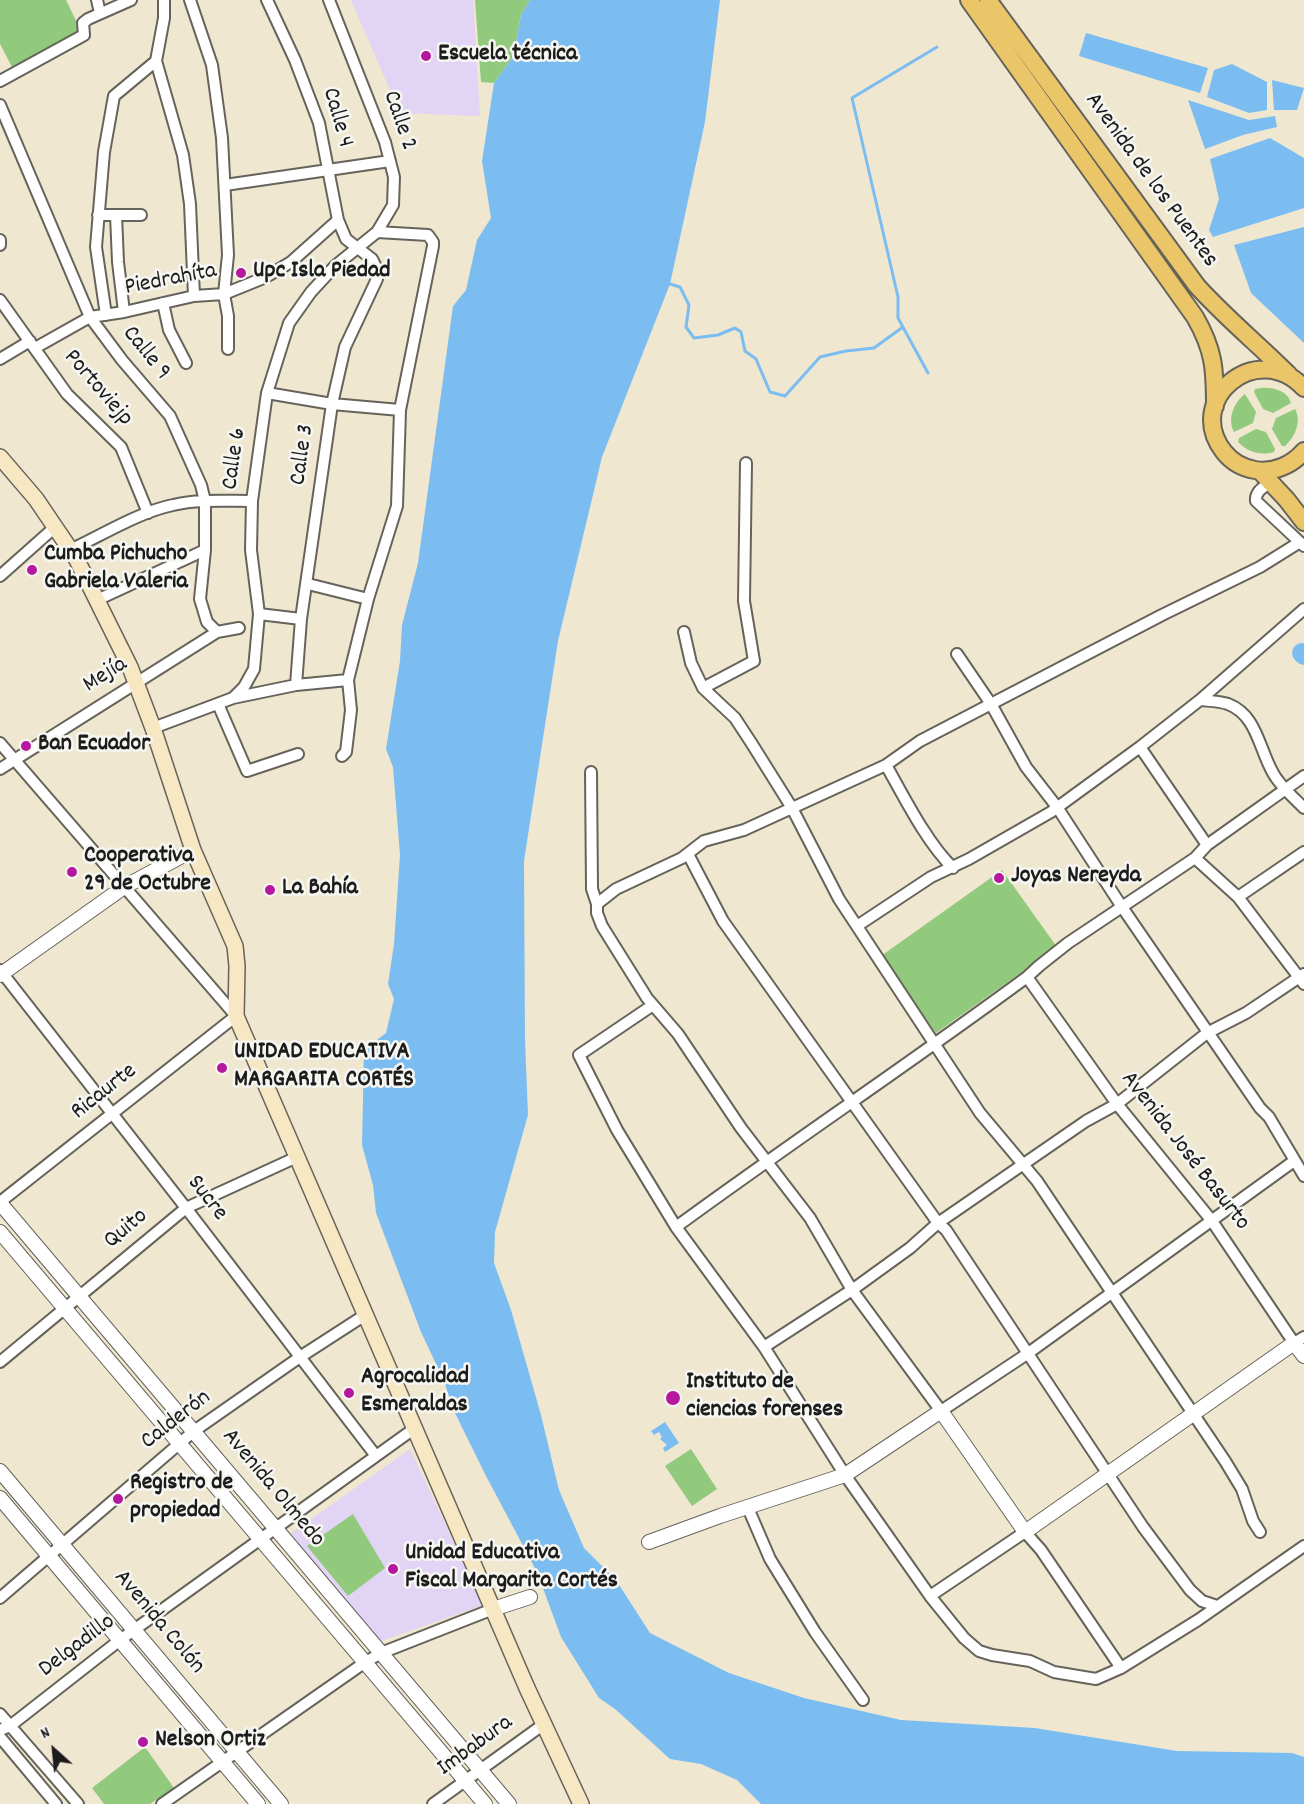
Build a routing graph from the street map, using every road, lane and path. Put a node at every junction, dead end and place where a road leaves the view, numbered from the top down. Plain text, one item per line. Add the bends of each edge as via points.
1 (97, 0) edge
2 (131, 0) edge
3 (164, 0) edge
4 (190, 0) edge
5 (267, 0) edge
6 (329, 0) edge
7 (969, 0) edge
8 (988, 0) edge
9 (100, 13) junction
10 (156, 62) junction
11 (0, 81) edge
12 (0, 105) edge
13 (390, 161) junction
14 (328, 171) junction
15 (225, 185) junction
16 (98, 215) junction
17 (116, 215) junction
18 (141, 215) dead end
19 (338, 220) junction
20 (377, 232) junction
21 (356, 248) junction
22 (225, 294) junction
23 (194, 296) junction
24 (0, 300) edge
25 (163, 303) junction
26 (124, 312) junction
27 (106, 315) junction
28 (90, 316) junction
29 (33, 345) junction
30 (228, 349) dead end
31 (0, 359) edge
32 (186, 363) dead end
33 (1298, 380) edge
34 (267, 393) junction
35 (332, 404) junction
36 (1215, 406) junction
37 (399, 410) junction
38 (1304, 451) edge
39 (0, 457) edge
40 (747, 463) dead end
41 (1265, 476) junction
42 (206, 501) junction
43 (252, 501) junction
44 (148, 513) junction
45 (1304, 522) edge
46 (55, 527) junction
47 (1302, 544) edge
48 (70, 550) junction
49 (205, 550) junction
50 (0, 576) edge
51 (308, 584) junction
52 (368, 599) junction
53 (97, 600) junction
54 (1304, 609) edge
55 (259, 614) junction
56 (302, 619) junction
57 (238, 628) dead end
58 (217, 632) junction
59 (684, 632) dead end
60 (957, 654) dead end
61 (348, 680) junction
62 (136, 682) junction
63 (296, 685) junction
64 (703, 688) junction
65 (233, 698) junction
66 (1200, 700) junction
67 (218, 704) junction
68 (991, 704) junction
69 (153, 728) junction
70 (0, 744) edge
71 (1140, 747) junction
72 (298, 754) dead end
73 (342, 756) dead end
74 (14, 760) junction
75 (886, 765) junction
76 (0, 769) edge
77 (591, 772) dead end
78 (1304, 776) edge
79 (1284, 788) junction
80 (1057, 807) junction
81 (792, 808) junction
82 (1304, 808) edge
83 (1207, 845) junction
84 (194, 850) junction
85 (1304, 852) edge
86 (688, 854) junction
87 (1195, 858) junction
88 (953, 868) junction
89 (124, 888) junction
90 (1238, 897) junction
91 (597, 904) junction
92 (1122, 907) junction
93 (857, 926) junction
94 (1, 973) edge
95 (1027, 977) junction
96 (1302, 978) edge
97 (653, 1005) junction
98 (236, 1016) junction
99 (1207, 1033) junction
100 (935, 1045) junction
101 (853, 1102) junction
102 (1117, 1104) junction
103 (112, 1113) junction
104 (297, 1157) junction
105 (765, 1161) junction
106 (1294, 1161) junction
107 (1024, 1165) junction
108 (1304, 1176) edge
109 (0, 1202) edge
110 (186, 1208) junction
111 (1212, 1221) junction
112 (938, 1223) junction
113 (676, 1227) junction
114 (0, 1232) edge
115 (852, 1290) junction
116 (1112, 1291) junction
117 (79, 1296) junction
118 (65, 1308) junction
119 (365, 1315) junction
120 (1299, 1340) edge
121 (764, 1347) junction
122 (1027, 1354) junction
123 (1304, 1356) edge
124 (300, 1357) junction
125 (0, 1362) edge
126 (940, 1411) junction
127 (1194, 1414) junction
128 (415, 1428) junction
129 (194, 1431) junction
130 (179, 1444) junction
131 (376, 1456) junction
132 (0, 1471) edge
133 (1108, 1474) junction
134 (845, 1476) junction
135 (0, 1498) edge
136 (748, 1508) junction
137 (276, 1528) junction
138 (1025, 1532) junction
139 (1260, 1532) dead end
140 (260, 1539) junction
141 (650, 1542) dead end
142 (62, 1544) junction
143 (1304, 1546) edge
144 (48, 1555) junction
145 (930, 1596) junction
146 (530, 1597) dead end
147 (0, 1598) edge
148 (1217, 1606) junction
149 (493, 1609) junction
150 (134, 1630) junction
151 (120, 1640) junction
152 (381, 1653) junction
153 (364, 1663) junction
154 (1121, 1668) junction
155 (863, 1700) dead end
156 (0, 1714) edge
157 (544, 1724) junction
158 (5, 1728) edge
159 (0, 1737) edge
160 (237, 1751) junction
161 (222, 1762) junction
162 (479, 1769) junction
163 (465, 1780) junction
164 (56, 1804) edge
165 (78, 1804) edge
166 (162, 1804) edge
167 (258, 1804) edge
168 (281, 1804) edge
169 (433, 1804) edge
170 (485, 1804) edge
171 (509, 1804) edge
172 (580, 1804) edge

1 - 9 street
2 - 9 street
3 - 10 street
4 - 15 street via 212,65
5 - 14 street, Calle 4 via 320,123
6 - 13 street, Calle 2
7 - 36 main road, Avenida de los Puentes via 1195,317 1214,363
8 - 33 main road, Avenida de los Puentes via 1197,286
9 - 11 street via 83,23 84,35
10 - 16 street via 114,96
10 - 23 street via 183,155 190,204
12 - 28 street, Calle 9
13 - 14 street
13 - 20 street, Calle 2 via 393,204
14 - 15 street
14 - 19 street, Calle 4
15 - 22 street
16 - 17 street
16 - 27 street via 96,247
17 - 18 street
17 - 26 street
19 - 21 street, Calle 4 via 346,239
19 - 22 street, Piedrahíta via 291,262
20 - 21 street, Calle 2
20 - 37 street via 428,236 433,242
21 - 34 street, Calle 6 via 311,292 289,323
21 - 35 street, Calle 3 via 372,259 377,279 345,347
22 - 23 street, Piedrahíta
22 - 30 street
23 - 25 street, Piedrahíta
24 - 29 street, Portoviejp
25 - 26 street, Piedrahíta
25 - 32 street via 169,330
26 - 27 street, Piedrahíta
27 - 28 street, Piedrahíta
28 - 29 street, Piedrahíta
28 - 42 street, Calle 9 via 170,416
29 - 31 street, Piedrahíta
29 - 44 street, Portoviejp via 67,394 121,447
33 - 36 main road via 1274,370 1248,371 1227,384
34 - 35 street
34 - 43 street, Calle 6
35 - 37 street
35 - 51 street, Calle 3
36 - 41 main road, Avenida de los Puentes via 1213,424 1222,449 1235,462
37 - 52 street via 397,506
38 - 41 main road
39 - 46 main road
40 - 64 street via 744,601 754,661
41 - 45 main road
41 - 47 street via 1256,501
42 - 43 street
42 - 44 street
42 - 49 street, Calle 9
43 - 55 street, Calle 6 via 251,550
44 - 48 street
46 - 48 main road
46 - 50 street
47 - 68 street
48 - 53 main road
49 - 53 street
49 - 58 street, Calle 9 via 200,599 207,622
51 - 52 street
51 - 56 street, Calle 3
52 - 61 street
53 - 62 main road
54 - 66 street
55 - 56 street
55 - 65 street, Calle 6 via 254,669
56 - 63 street, Calle 3
57 - 58 street, Mejía
58 - 62 street, Mejía
59 - 64 street via 691,663
60 - 68 street
61 - 63 street
61 - 73 street via 351,710 346,752
62 - 69 main road
62 - 74 street, Mejía
63 - 65 street
64 - 81 street via 735,718
65 - 67 street
66 - 71 street
66 - 79 street via 1225,703 1245,716
67 - 69 street
67 - 72 street via 248,771
68 - 75 street via 920,741
68 - 80 street via 1026,767
69 - 84 main road
70 - 74 street
71 - 80 street
71 - 83 street
74 - 76 street, Mejía
74 - 89 street
75 - 81 street
75 - 88 street
77 - 91 street via 592,880
78 - 79 street
79 - 82 street
79 - 83 street
80 - 88 street
80 - 92 street
81 - 86 street via 744,830 704,841
81 - 93 street
83 - 87 street
84 - 89 street
84 - 98 main road via 236,946
85 - 90 street
86 - 91 street via 616,889
86 - 101 street via 723,921
87 - 90 street
87 - 92 street
88 - 93 street via 932,877
89 - 94 street
89 - 98 street
90 - 96 street
91 - 97 street via 602,926
92 - 95 street via 1068,943
92 - 99 street
93 - 100 street
94 - 103 street, Sucre
95 - 100 street
95 - 102 street, Avenida José Basurto
96 - 99 street
97 - 105 street via 678,1034
97 - 113 street via 579,1055 617,1130
98 - 103 street, Ricaurte
98 - 104 main road
99 - 102 street
99 - 106 street via 1269,1117
100 - 101 street
100 - 107 street via 980,1113
101 - 105 street
101 - 112 street
102 - 107 street
102 - 111 street, Avenida José Basurto
103 - 109 street, Ricaurte
103 - 110 street, Sucre
104 - 110 street, Quito
104 - 119 main road
105 - 113 street
105 - 115 street via 810,1218
106 - 108 street
106 - 111 street
107 - 112 street
107 - 116 street
109 - 117 street, Avenida Olmedo
110 - 117 street, Quito
110 - 124 street, Sucre
111 - 116 street
111 - 120 street, Avenida José Basurto
112 - 115 street
112 - 122 street
113 - 121 street
114 - 118 street, Avenida Olmedo
115 - 121 street
115 - 126 street
116 - 122 street
116 - 127 street
117 - 118 street, Quito
117 - 129 street, Avenida Olmedo
118 - 125 street, Quito
118 - 130 street, Avenida Olmedo
119 - 124 street, Calderón
119 - 128 main road
120 - 123 street, Avenida José Basurto
120 - 127 street
121 - 134 street
122 - 126 street
122 - 133 street
124 - 129 street, Calderón
124 - 131 street, Sucre
126 - 134 street
126 - 138 street
127 - 133 street
127 - 139 street via 1242,1489
128 - 131 street, Delgadillo
128 - 149 main road
129 - 130 street, Calderón
129 - 137 street, Avenida Olmedo
130 - 140 street, Avenida Olmedo
130 - 142 street, Calderón
131 - 137 street, Delgadillo
132 - 142 street, Avenida Colón
133 - 138 street
133 - 148 street via 1190,1590 1202,1601
134 - 136 street
134 - 145 street
135 - 144 street, Avenida Colón
136 - 141 street
136 - 155 street via 770,1559
137 - 140 street, Delgadillo
137 - 152 street, Avenida Olmedo
138 - 145 street
138 - 154 street
140 - 150 street, Delgadillo
140 - 153 street, Avenida Olmedo
142 - 144 street, Calderón
142 - 150 street, Avenida Colón
143 - 148 street
144 - 147 street, Calderón
144 - 151 street, Avenida Colón
145 - 154 street via 979,1651 1096,1679
146 - 149 street
148 - 154 street
149 - 152 street
149 - 157 main road
150 - 151 street, Delgadillo
150 - 160 street, Avenida Colón
151 - 158 street, Delgadillo
151 - 161 street, Avenida Colón
152 - 153 street
152 - 162 street, Avenida Olmedo
153 - 160 street
153 - 163 street, Avenida Olmedo
156 - 158 street
157 - 162 street, Imbabura
157 - 172 main road
158 - 165 street
159 - 164 street
160 - 161 street
160 - 168 street, Avenida Colón
161 - 166 street
161 - 167 street, Avenida Colón
162 - 163 street, Imbabura
162 - 171 street, Avenida Olmedo
163 - 169 street, Imbabura
163 - 170 street, Avenida Olmedo

